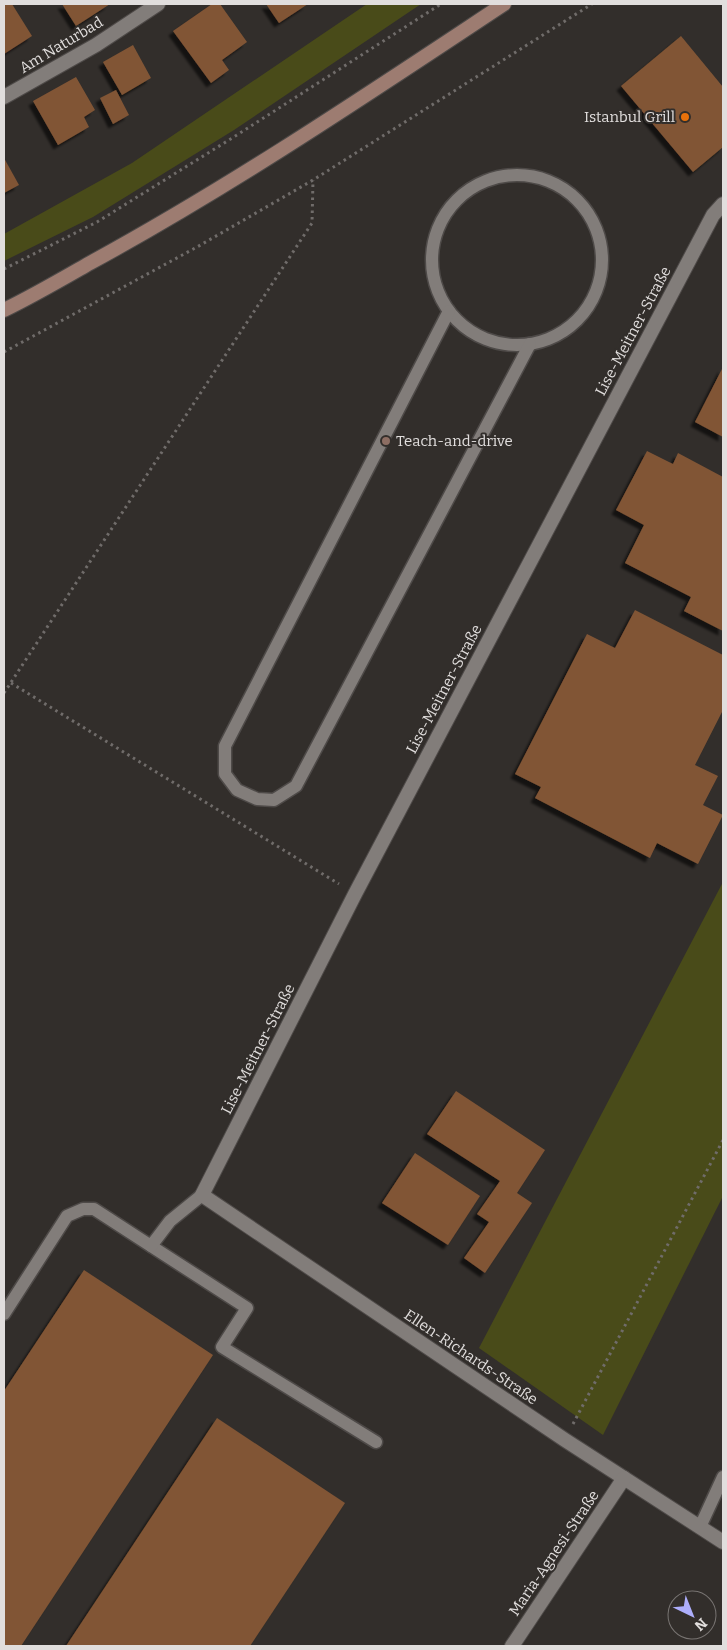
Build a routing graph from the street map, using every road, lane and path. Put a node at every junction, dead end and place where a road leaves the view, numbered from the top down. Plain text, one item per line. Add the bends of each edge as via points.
1 (158, 4) edge
2 (441, 4) edge
3 (504, 4) edge
4 (592, 4) edge
5 (4, 97) edge
6 (313, 180) junction
7 (723, 204) edge
8 (4, 269) edge
9 (4, 310) edge
10 (449, 311) junction
11 (530, 344) junction
12 (4, 352) edge
13 (10, 683) junction
14 (4, 693) edge
15 (355, 894) junction
16 (723, 1140) edge
17 (202, 1195) junction
18 (151, 1246) junction
19 (4, 1314) edge
20 (565, 1440) junction
21 (376, 1442) dead end
22 (624, 1478) junction
23 (721, 1485) edge
24 (700, 1527) junction
25 (723, 1542) edge
26 (512, 1646) edge

1 - 5 street, Am Naturbad via 96,45
2 - 8 path via 97,222
3 - 9 main road via 230,182
4 - 6 path
6 - 12 path
6 - 13 path via 312,223
7 - 15 street, Lise-Meitner-Straße via 712,215
10 - 11 lane via 465,328 485,339 507,344
10 - 11 lane via 436,287 432,260 436,233 449,208 468,190 493,178 520,174 547,180 571,193 589,213 602,266 595,294 580,318 557,335
10 - 11 lane via 225,746 225,774 237,790 257,799 274,800 296,786
13 - 14 path
13 - 15 path
15 - 17 street, Lise-Meitner-Straße
16 - 20 path
17 - 18 lane via 170,1221
17 - 20 street, Ellen-Richards-Straße
18 - 19 lane via 94,1210 67,1216
18 - 21 lane via 247,1308 222,1347
20 - 22 street, Ellen-Richards-Straße
22 - 24 street, Ellen-Richards-Straße
22 - 26 street, Maria-Agnesi-Straße
23 - 24 lane
24 - 25 street, Ellen-Richards-Straße

